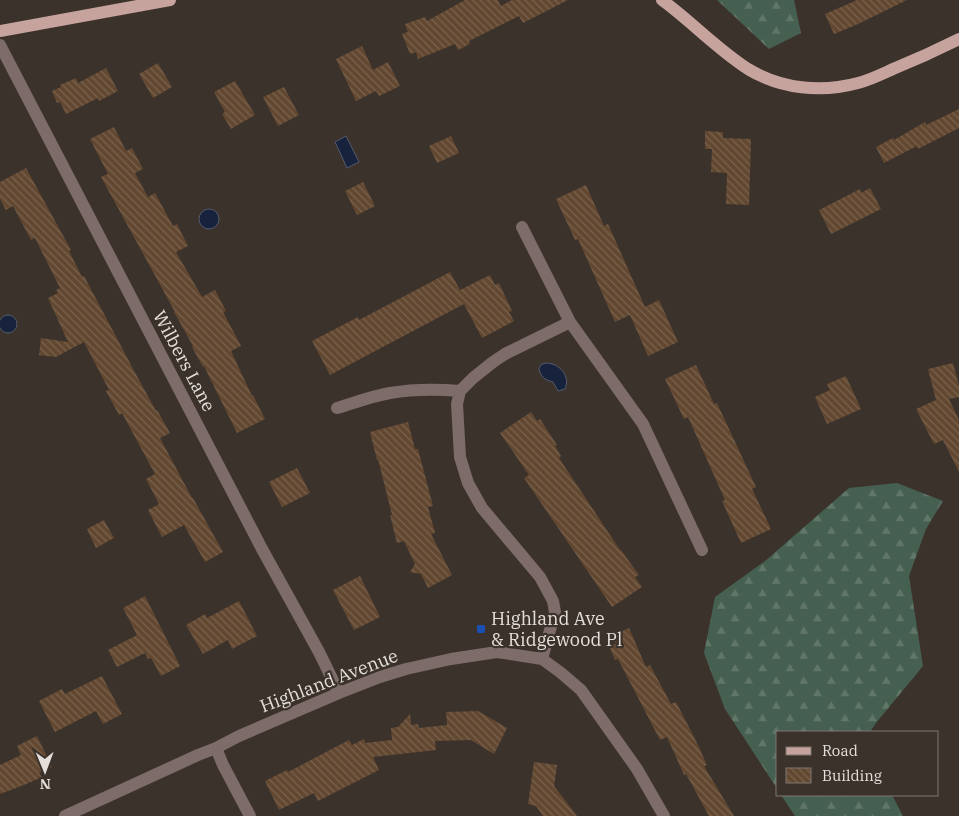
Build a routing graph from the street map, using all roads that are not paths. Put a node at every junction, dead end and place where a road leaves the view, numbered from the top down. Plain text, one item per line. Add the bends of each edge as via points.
1 (170, 0) edge
2 (662, 0) edge
3 (0, 31) edge
4 (959, 39) edge
5 (0, 45) edge
6 (522, 227) dead end
7 (570, 322) junction
8 (460, 391) junction
9 (337, 408) dead end
10 (702, 550) dead end
11 (542, 660) junction
12 (338, 693) junction
13 (216, 748) junction
14 (65, 816) edge
15 (250, 816) edge
16 (664, 816) edge

1 - 3 main road
2 - 4 main road via 749,69 772,80 812,89 860,83
5 - 12 street, Wilbers Lane
6 - 7 street
7 - 8 street via 505,354
7 - 10 street via 643,424
8 - 9 street via 389,393
8 - 11 street via 457,404 460,457 468,483 482,508 540,577 552,601 554,612
11 - 12 street, Highland Avenue via 497,652 471,655 406,669
11 - 16 street, Highland Avenue via 580,690 637,769
12 - 13 street, Highland Avenue
13 - 14 street, Highland Avenue
13 - 15 street

